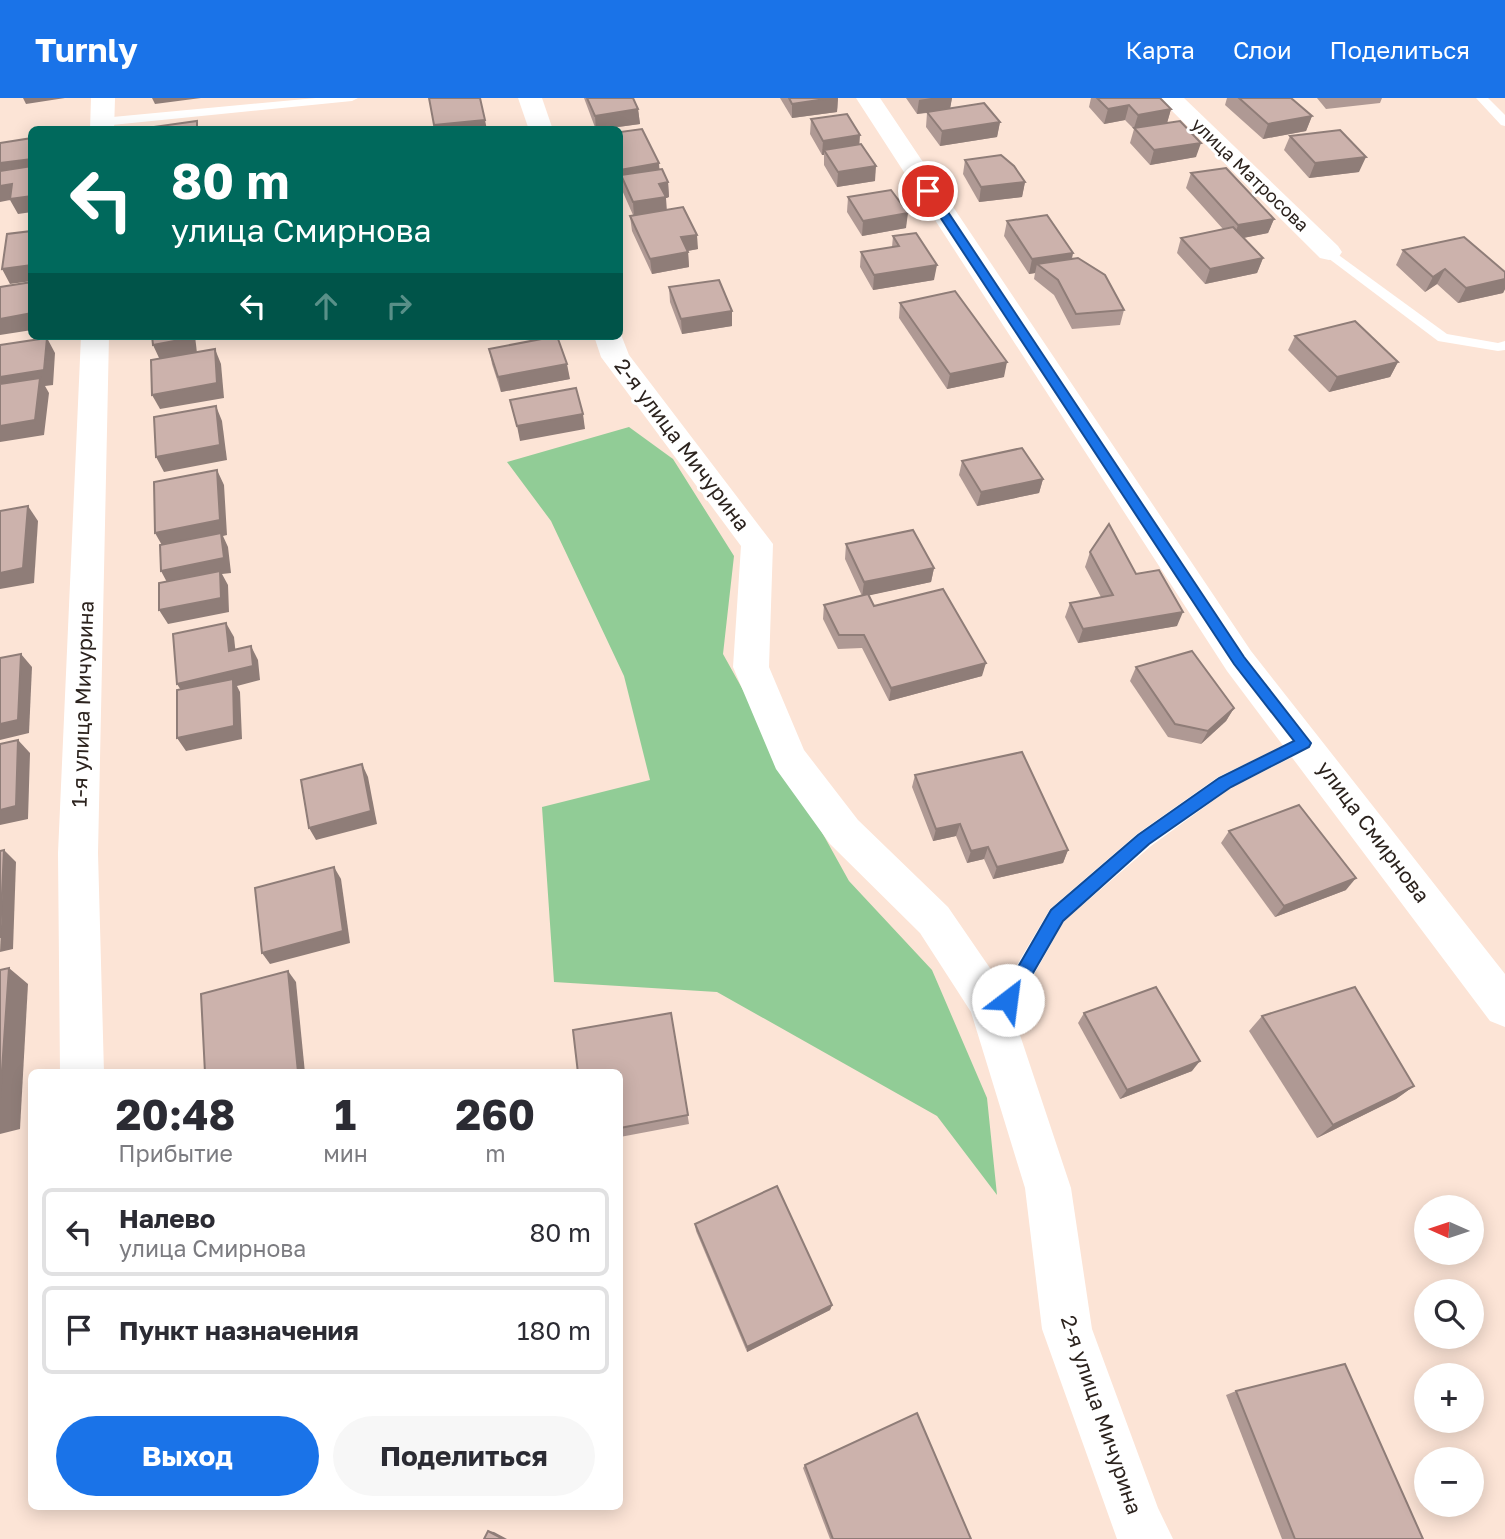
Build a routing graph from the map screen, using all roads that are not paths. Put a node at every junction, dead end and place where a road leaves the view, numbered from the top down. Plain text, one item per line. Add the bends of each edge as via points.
1 (103, 98) edge
2 (352, 98) edge
3 (530, 98) edge
4 (868, 98) edge
5 (1171, 98) edge
6 (1482, 98) edge
7 (1505, 122) edge
8 (102, 126) edge
9 (540, 126) edge
10 (1329, 253) joint
11 (95, 340) edge
12 (609, 340) edge
13 (1505, 345) edge
14 (1304, 743) junction
15 (1505, 1007) edge
16 (996, 1021) junction
17 (82, 1069) edge
18 (1146, 1539) edge

1 - 8 street
2 - 8 lane
3 - 9 street
4 - 14 street, улица Смирнова via 1232,649
5 - 10 street, улица Матросова
6 - 7 lane
10 - 13 lane via 1443,338
11 - 17 street, 1-я улица Мичурина via 78,853
12 - 16 street, 2-я улица Мичурина via 615,358 757,544 751,667 789,758 844,832 934,920 990,1004
14 - 15 street, улица Смирнова
14 - 16 lane via 1215,789 1143,840 1057,915
16 - 18 street, 2-я улица Мичурина via 1048,1188 1068,1329

